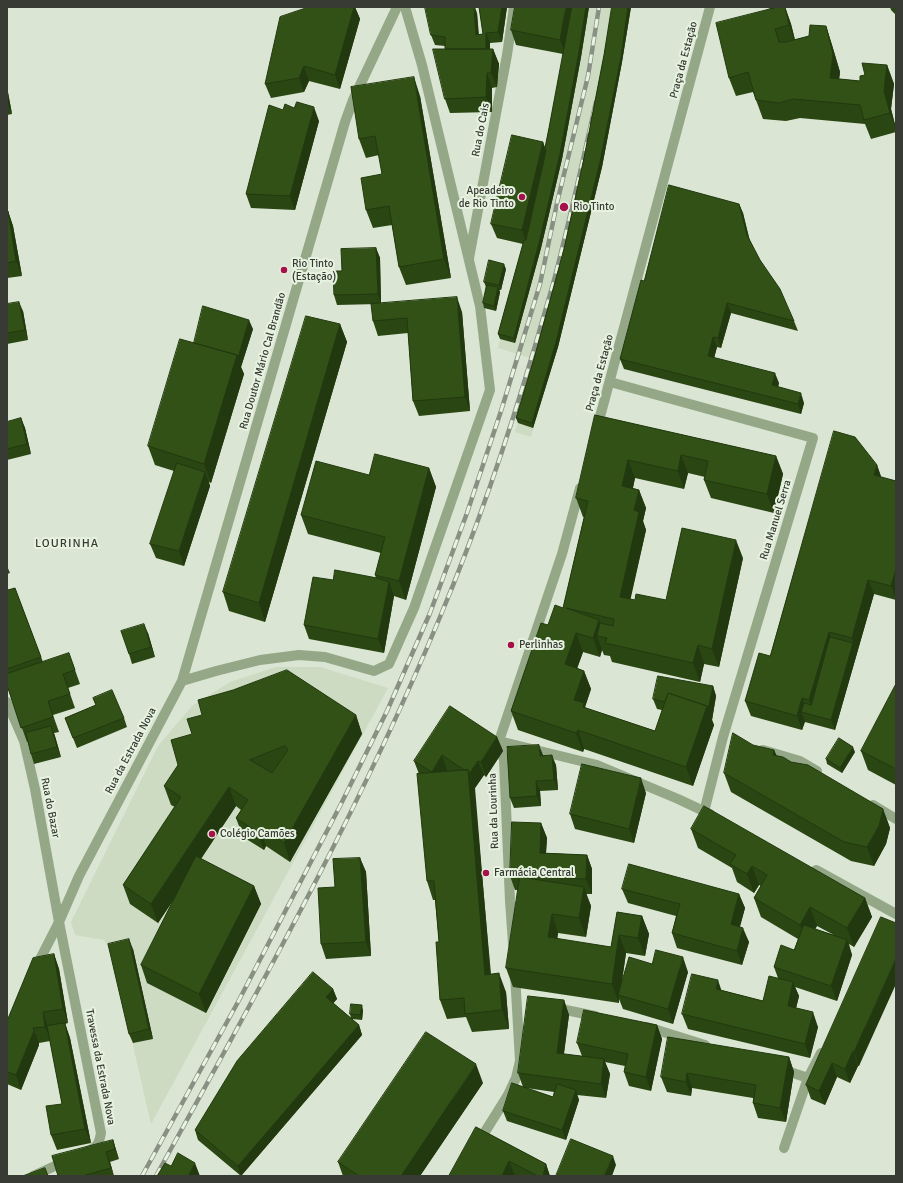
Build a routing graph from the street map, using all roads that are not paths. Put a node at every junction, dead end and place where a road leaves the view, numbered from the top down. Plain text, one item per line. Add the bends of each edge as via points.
1 (397, 7) edge
2 (405, 7) edge
3 (514, 7) edge
4 (710, 7) edge
5 (469, 258) junction
6 (610, 382) junction
7 (595, 435) edge
8 (582, 479) edge
9 (182, 681) junction
10 (7, 702) edge
11 (499, 741) junction
12 (751, 746) edge
13 (828, 778) edge
14 (862, 798) edge
15 (704, 812) junction
16 (718, 818) edge
17 (896, 819) edge
18 (806, 865) edge
19 (894, 912) edge
20 (59, 922) junction
21 (31, 976) edge
22 (516, 1001) junction
23 (528, 1003) edge
24 (548, 1006) edge
25 (603, 1018) edge
26 (634, 1025) edge
27 (825, 1046) edge
28 (718, 1049) edge
29 (770, 1066) edge
30 (808, 1078) junction
31 (784, 1148) dead end
32 (474, 1149) edge
33 (33, 1176) edge

1 - 9 street, Rua Doutor Mário Cal Brandão via 345,122
2 - 5 street via 422,65
3 - 5 street, Rua do Cais
4 - 6 street, Praça da Estação
5 - 9 street via 480,306 490,390 414,608 389,664 374,671 325,657 299,655 260,660
6 - 7 street, Praça da Estação
6 - 15 street, Rua Manuel Serra via 814,438
8 - 11 street via 562,554
9 - 20 street, Rua da Estrada Nova via 78,876
10 - 20 street, Rua do Bazar via 24,741
11 - 15 street via 597,765
11 - 22 street, Rua da Lourinha via 504,760
12 - 13 street via 800,761
14 - 17 street
15 - 16 street
18 - 19 street
20 - 21 street, Rua da Estrada Nova
20 - 33 street, Travessa da Estrada Nova via 101,1133 95,1148
22 - 23 street
22 - 32 street, Rua da Lourinha via 520,1061 516,1078
24 - 25 street
26 - 28 street
27 - 30 street
29 - 30 street
30 - 31 street

